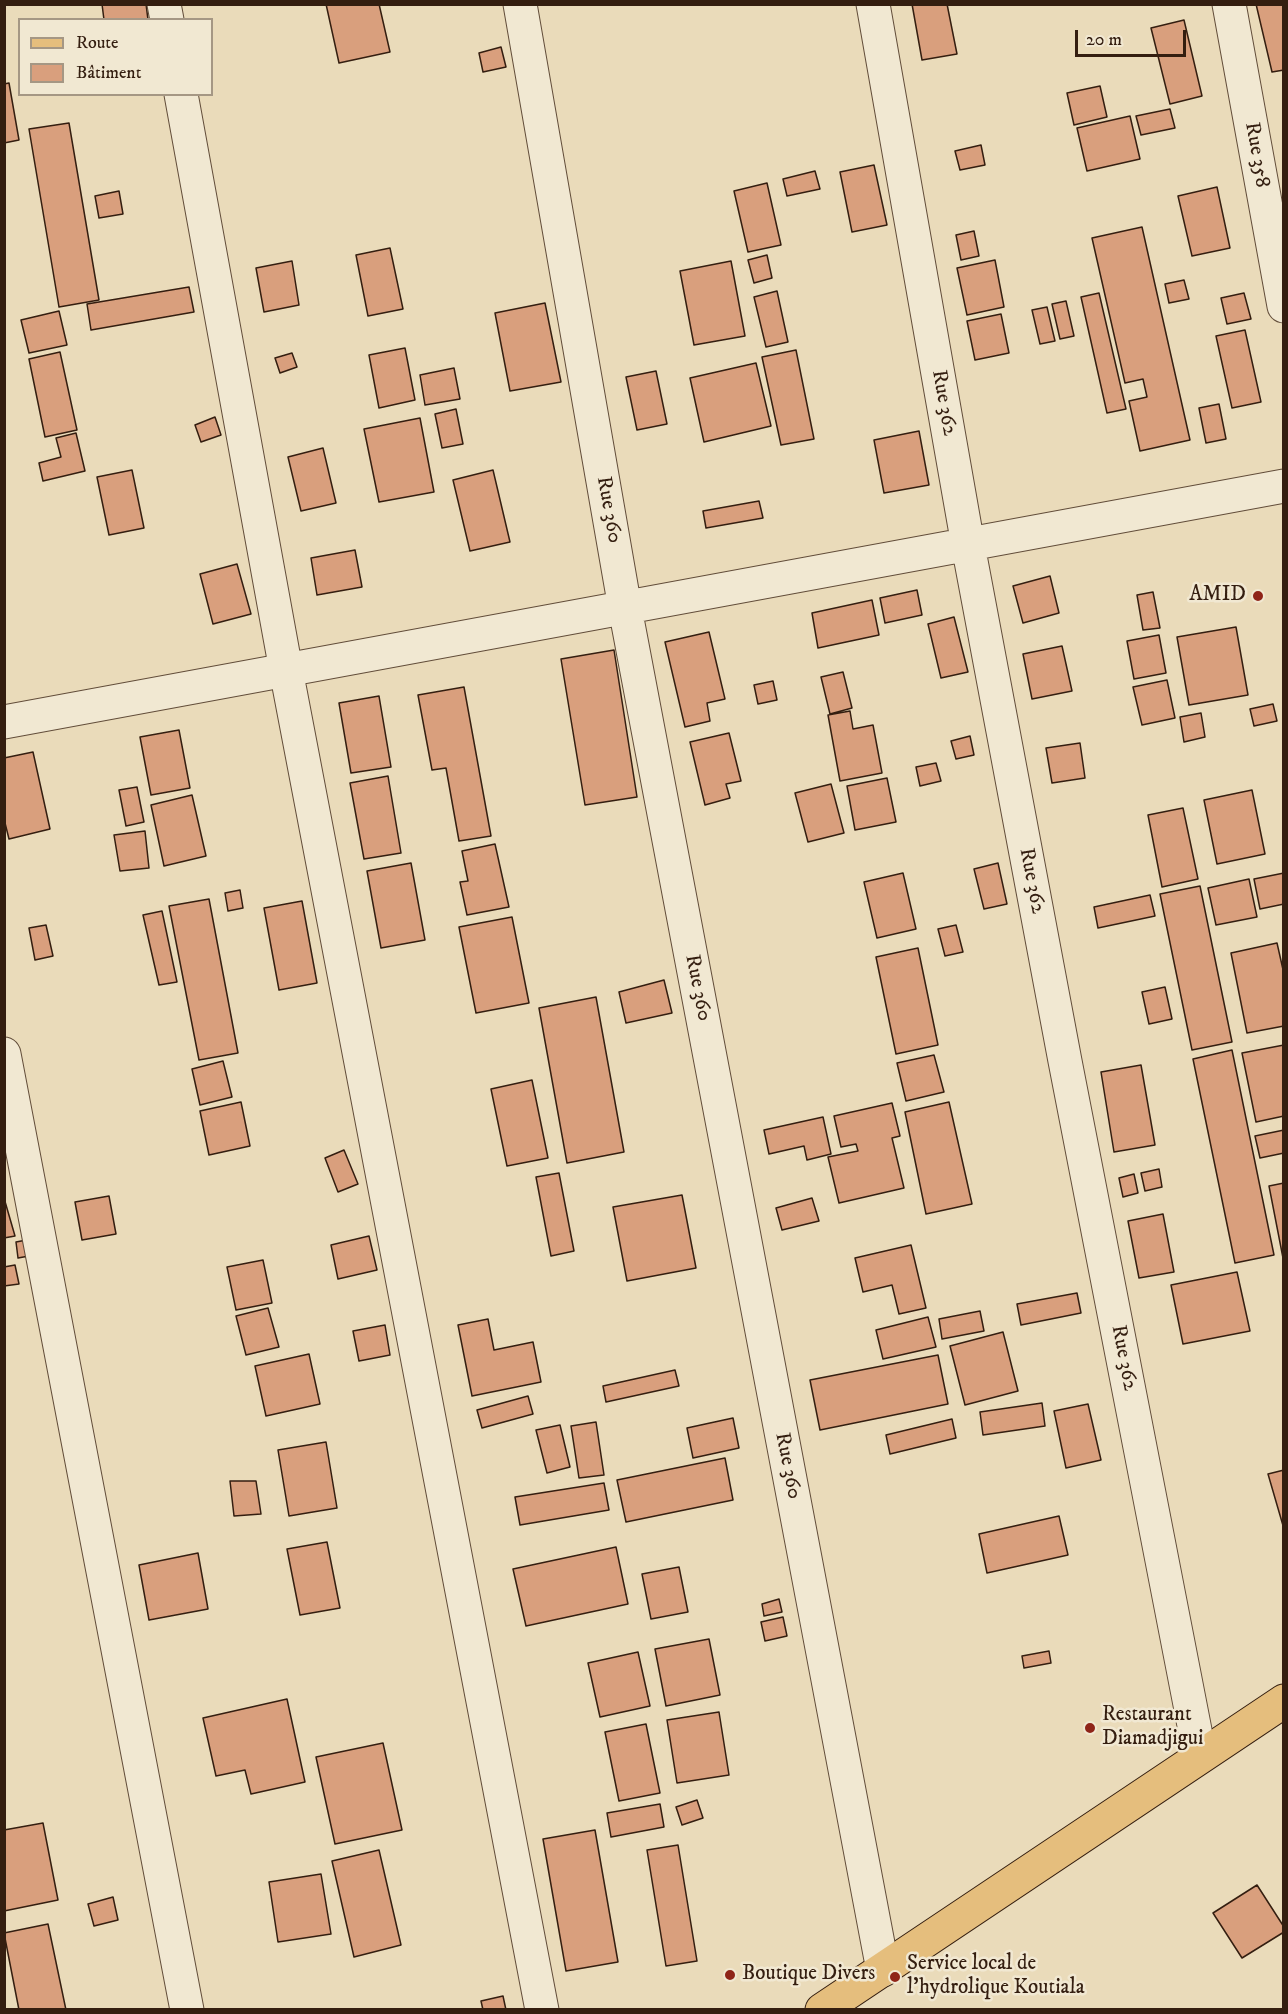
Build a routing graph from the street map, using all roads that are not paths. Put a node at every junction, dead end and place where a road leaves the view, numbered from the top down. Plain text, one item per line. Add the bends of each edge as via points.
1 (520, 4) edge
2 (873, 4) edge
3 (1229, 4) edge
4 (181, 96) edge
5 (1284, 306) edge
6 (1284, 486) edge
7 (968, 545) junction
8 (625, 608) junction
9 (286, 670) junction
10 (4, 722) edge
11 (4, 1054) edge
12 (1282, 1703) edge
13 (1200, 1756) junction
14 (883, 1971) junction
15 (187, 2010) edge
16 (542, 2010) edge
17 (822, 2010) edge

1 - 8 street, Rue 360
2 - 7 street, Rue 362
3 - 5 street, Rue 358
4 - 9 street
6 - 7 street
7 - 8 street
7 - 13 street, Rue 362
8 - 9 street
8 - 14 street, Rue 360
9 - 10 street
9 - 16 street
11 - 15 street
12 - 13 main road
13 - 14 main road
14 - 17 main road

